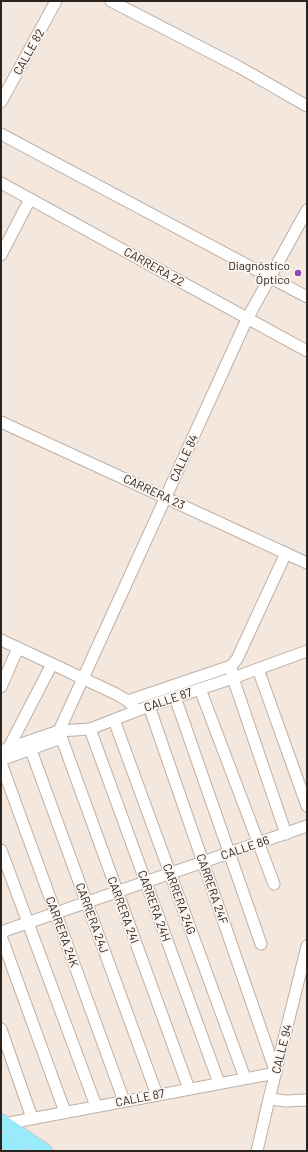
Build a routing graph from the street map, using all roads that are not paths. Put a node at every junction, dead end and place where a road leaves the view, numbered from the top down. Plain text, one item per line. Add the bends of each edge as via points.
1 (56, 1) edge
2 (111, 1) edge
3 (1, 102) edge
4 (307, 106) edge
5 (1, 134) edge
6 (1, 183) edge
7 (30, 199) junction
8 (307, 210) edge
9 (1, 255) edge
10 (270, 278) junction
11 (307, 298) edge
12 (247, 319) junction
13 (307, 351) edge
14 (1, 422) edge
15 (166, 498) junction
16 (286, 553) junction
17 (307, 563) edge
18 (1, 640) edge
19 (18, 648) junction
20 (307, 651) edge
21 (234, 663) junction
22 (52, 664) junction
23 (258, 669) junction
24 (83, 678) junction
25 (233, 678) junction
26 (1, 688) edge
27 (200, 689) junction
28 (175, 697) junction
29 (128, 700) junction
30 (149, 706) junction
31 (138, 711) junction
32 (114, 720) junction
33 (90, 729) junction
34 (60, 735) junction
35 (30, 745) junction
36 (4, 750) edge
37 (1, 761) edge
38 (307, 806) edge
39 (307, 826) edge
40 (286, 834) junction
41 (259, 843) junction
42 (1, 850) edge
43 (229, 853) junction
44 (203, 862) junction
45 (170, 874) junction
46 (145, 882) junction
47 (274, 884) dead end
48 (117, 892) junction
49 (86, 902) junction
50 (55, 913) junction
51 (28, 923) junction
52 (1, 932) edge
53 (1, 936) edge
54 (261, 944) dead end
55 (307, 946) edge
56 (1, 1029) edge
57 (276, 1072) junction
58 (245, 1078) junction
59 (219, 1083) junction
60 (188, 1089) junction
61 (157, 1095) junction
62 (268, 1099) junction
63 (307, 1100) edge
64 (124, 1101) junction
65 (96, 1106) junction
66 (65, 1112) junction
67 (32, 1118) junction
68 (3, 1122) edge
69 (1, 1139) edge
70 (21, 1151) edge
71 (45, 1151) edge
72 (257, 1151) edge

1 - 3 street, CALLE 82
2 - 4 street via 239,67
5 - 10 street
6 - 7 street, CARRERA 22
7 - 9 street
7 - 12 street, CARRERA 22
8 - 10 street, CALLE 84
10 - 11 street
10 - 12 street, CALLE 84
12 - 13 street, CARRERA 22
12 - 15 street, CALLE 84
14 - 15 street, CARRERA 23
15 - 16 street, CARRERA 23
15 - 24 street, CALLE 84
16 - 17 street, CARRERA 23
16 - 21 street
18 - 19 street
19 - 22 street
19 - 26 street
20 - 23 street, CALLE 87
21 - 25 street
21 - 29 street
22 - 24 street
22 - 36 street
23 - 25 street, CALLE 87
23 - 38 street
24 - 29 street
24 - 34 street, CALLE 84
25 - 27 street, CALLE 87
25 - 40 street
27 - 28 street, CALLE 87
27 - 41 street
28 - 30 street, CALLE 87
28 - 43 street
29 - 31 street
30 - 31 street, CALLE 87
30 - 44 street, CARRERA 24F
31 - 32 street, CALLE 87
32 - 33 street, CALLE 87
32 - 45 street, CARRERA 24G
33 - 34 street, CALLE 87
33 - 46 street, CARRERA 24H
34 - 35 street, CALLE 87
34 - 48 street, CARRERA 24I
35 - 36 street
35 - 37 street
35 - 49 street, CARRERA 24J
37 - 50 street, CARRERA 24K
39 - 40 street, CALLE 86
40 - 41 street, CALLE 86
41 - 43 street, CALLE 86
41 - 47 street
42 - 51 street
43 - 44 street, CALLE 86
43 - 54 street
44 - 45 street, CALLE 86
44 - 57 street, CARRERA 24F
45 - 46 street, CALLE 86
45 - 58 street, CARRERA 24G
46 - 48 street, CALLE 86
46 - 59 street, CARRERA 24H
48 - 49 street, CALLE 86
48 - 60 street, CARRERA 24I
49 - 50 street, CALLE 86
49 - 61 street, CARRERA 24J
50 - 51 street, CALLE 86
50 - 64 street, CARRERA 24K
51 - 52 street, CALLE 86
51 - 65 street
53 - 66 street
55 - 57 street, CALLE 94
56 - 67 street
57 - 58 street, CALLE 87
57 - 62 street, CALLE 94
58 - 59 street, CALLE 87
59 - 60 street, CALLE 87
60 - 61 street, CALLE 87
61 - 64 street, CALLE 87
62 - 63 street
62 - 72 street, CALLE 94
64 - 65 street, CALLE 87
65 - 66 street, CALLE 87
66 - 67 street, CALLE 87
67 - 68 street, CALLE 87
68 - 71 main road
69 - 70 main road

